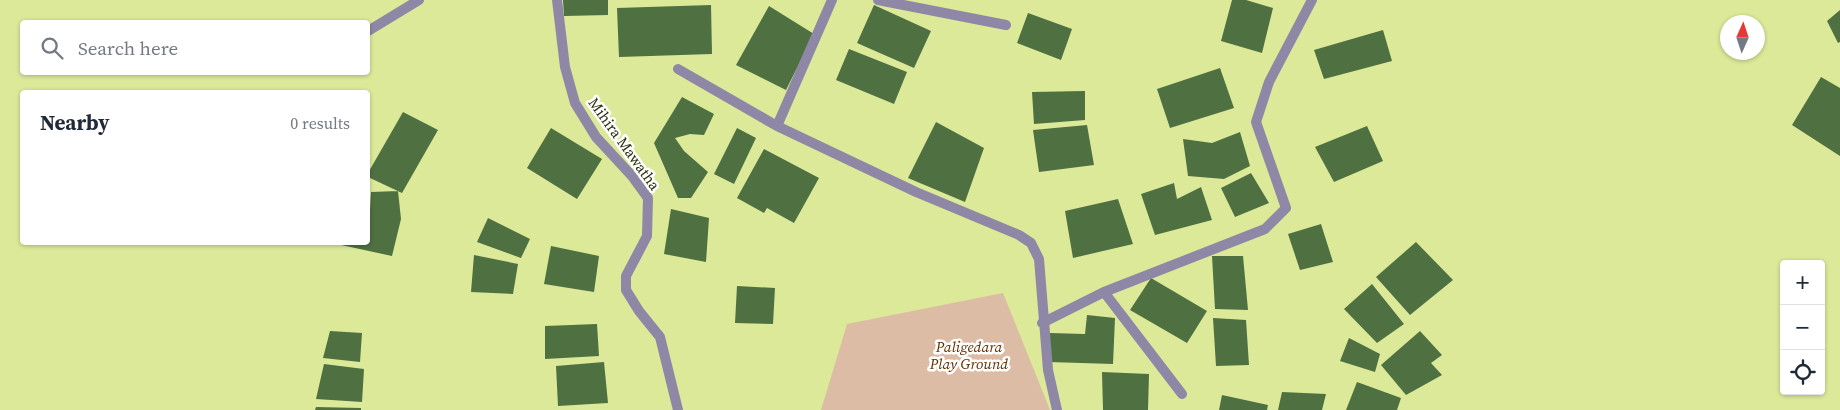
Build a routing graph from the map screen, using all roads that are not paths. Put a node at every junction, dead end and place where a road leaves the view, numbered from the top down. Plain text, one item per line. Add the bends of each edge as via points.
1 (419, 0) edge
2 (557, 0) edge
3 (832, 0) edge
4 (878, 0) edge
5 (1312, 0) edge
6 (1006, 25) dead end
7 (370, 29) edge
8 (678, 69) dead end
9 (777, 126) junction
10 (1104, 292) junction
11 (1042, 323) junction
12 (1182, 394) dead end
13 (678, 410) edge
14 (1057, 410) edge

1 - 7 street
2 - 13 street, Mihira Mawatha via 565,67 575,103 596,137 648,198 647,236 626,276 626,290 660,336
3 - 9 street
4 - 6 street
5 - 10 street via 1269,82 1256,122 1286,208 1265,229
8 - 9 street
9 - 11 street via 1031,242 1039,259
10 - 11 street
10 - 12 street
11 - 14 street

